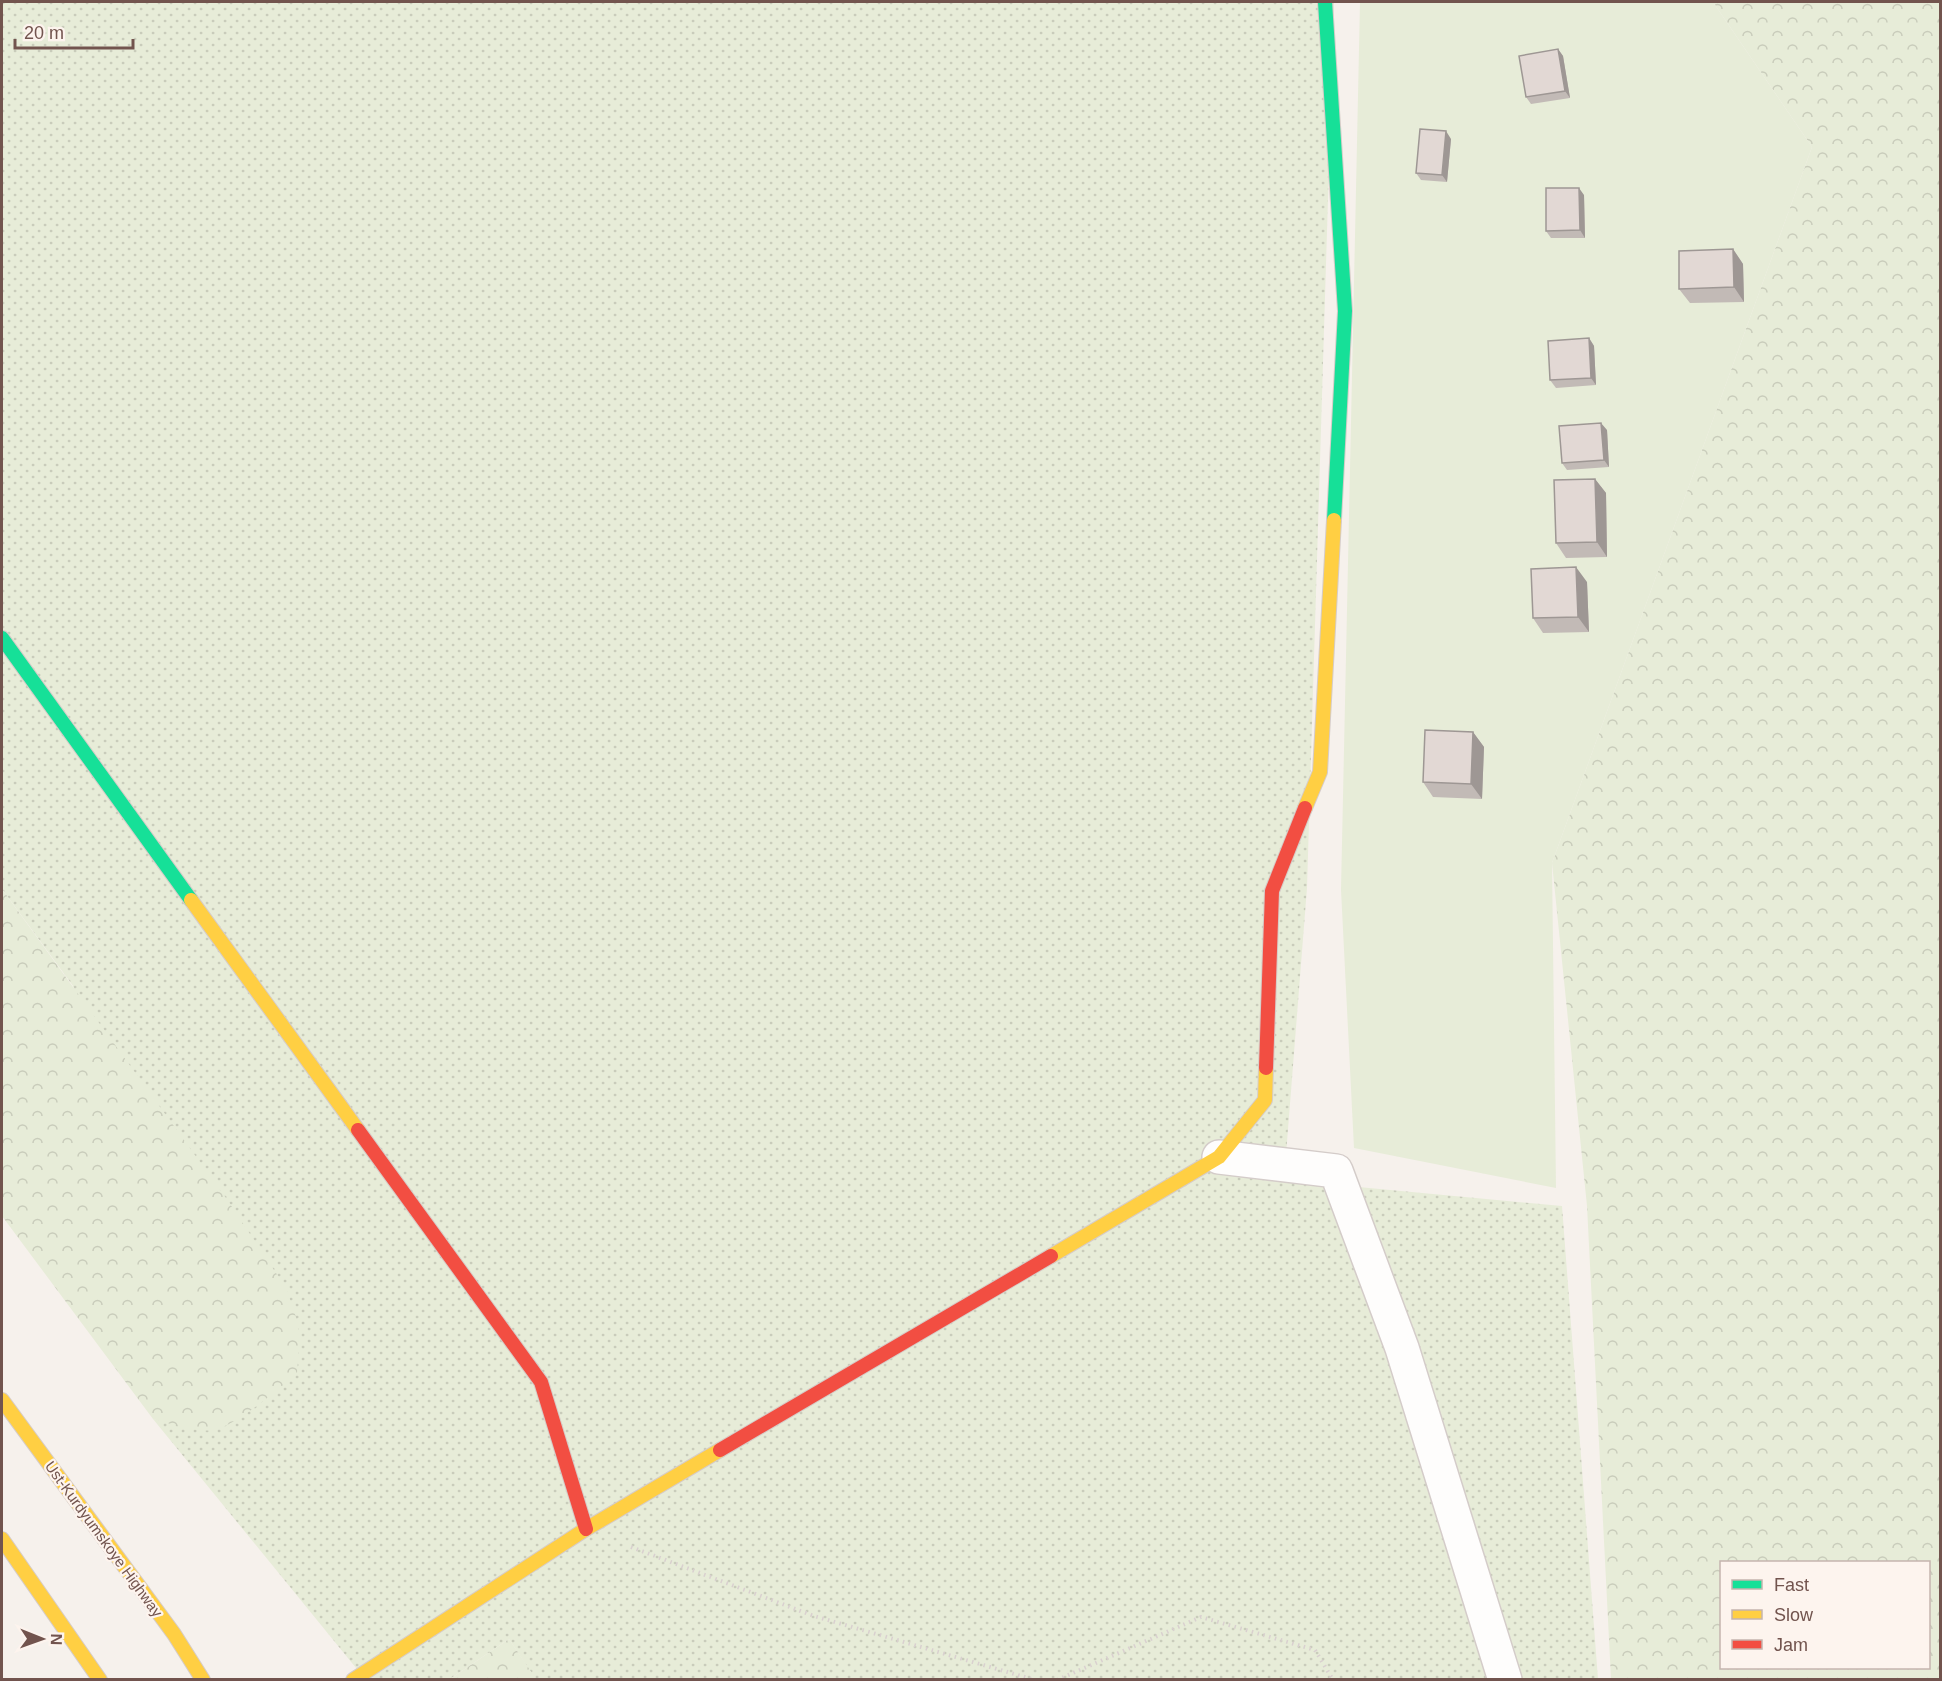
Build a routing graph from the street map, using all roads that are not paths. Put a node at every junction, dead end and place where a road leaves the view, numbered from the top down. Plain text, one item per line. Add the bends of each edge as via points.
1 (1325, 2) edge
2 (2, 638) edge
3 (1219, 1157) junction
4 (2, 1400) edge
5 (586, 1530) junction
6 (2, 1539) edge
7 (100, 1680) edge
8 (203, 1680) edge
9 (352, 1680) edge
10 (1505, 1680) edge

1 - 3 street via 1345,311 1320,772 1272,891 1265,1100
2 - 5 street via 541,1382
3 - 5 street
3 - 10 street via 1336,1171 1402,1348
4 - 8 street, Ust-Kurdyumskoye Highway via 174,1634
5 - 9 street
6 - 7 street

